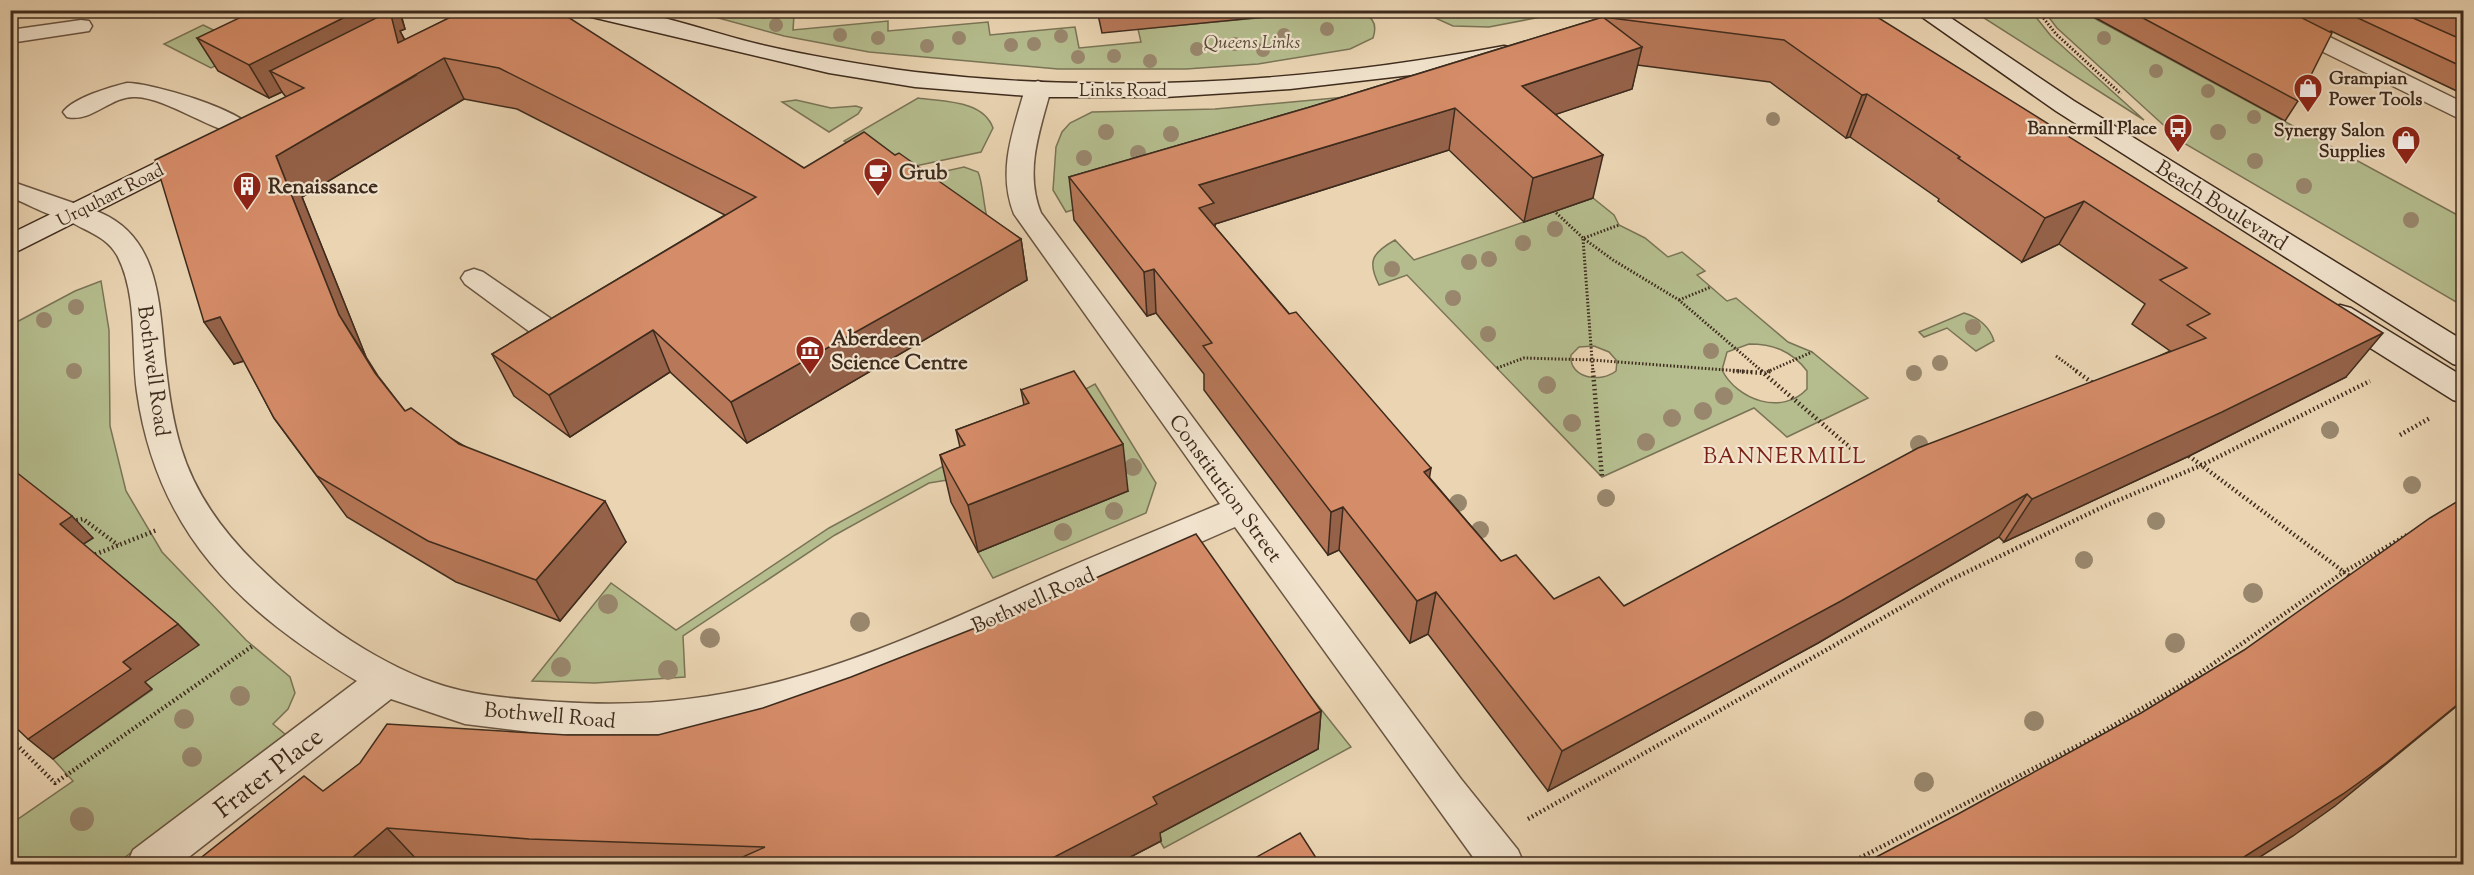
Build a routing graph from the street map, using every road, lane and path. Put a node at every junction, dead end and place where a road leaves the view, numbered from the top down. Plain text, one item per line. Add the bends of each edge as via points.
1 (591, 10) edge
2 (1923, 10) edge
3 (2037, 10) edge
4 (2256, 10) edge
5 (81, 26) dead end
6 (10, 37) edge
7 (1531, 47) edge
8 (1038, 89) junction
9 (2121, 94) dead end
10 (75, 112) dead end
11 (2463, 113) edge
12 (251, 123) joint
13 (10, 188) edge
14 (1545, 203) edge
15 (76, 213) junction
16 (1619, 225) dead end
17 (1583, 238) junction
18 (10, 246) edge
19 (474, 278) dead end
20 (1711, 287) dead end
21 (1679, 300) junction
22 (2321, 303) edge
23 (540, 325) edge
24 (1812, 352) dead end
25 (2056, 356) dead end
26 (2463, 356) edge
27 (1592, 360) junction
28 (1497, 368) dead end
29 (1765, 373) junction
30 (2372, 381) dead end
31 (2101, 390) edge
32 (2463, 392) edge
33 (2430, 418) dead end
34 (2400, 435) dead end
35 (1853, 450) dead end
36 (2189, 456) edge
37 (2202, 465) junction
38 (1602, 477) dead end
39 (1241, 510) junction
40 (195, 516) junction
41 (63, 524) edge
42 (2415, 529) edge
43 (118, 545) junction
44 (82, 561) edge
45 (2344, 572) junction
46 (2358, 583) edge
47 (292, 618) junction
48 (388, 680) junction
49 (10, 738) edge
50 (1494, 854) edge
51 (148, 864) edge
52 (1848, 864) edge

1 - 8 street, Links Road via 646,20 803,61 907,77
2 - 26 street, Beach Boulevard via 2065,106
3 - 9 path via 2056,34
4 - 11 street
5 - 6 lane
7 - 8 street, Links Road via 1431,65 1219,88 1149,92
8 - 39 street, Constitution Street via 1020,165 1019,192 1024,207
10 - 12 lane via 117,93 139,90
12 - 15 street, Urquhart Road
13 - 15 lane
14 - 17 path
15 - 18 street, Urquhart Road
15 - 40 street, Bothwell Road via 97,219 115,232 135,262 148,314 150,368 165,452
16 - 17 path
17 - 21 path
17 - 27 path
19 - 23 lane
20 - 21 path
21 - 29 path
22 - 32 street
24 - 29 path
25 - 31 path
27 - 28 path via 1524,358
27 - 29 path
27 - 38 path
29 - 35 path
30 - 37 path
33 - 34 path
36 - 37 path
37 - 45 path
37 - 50 path via 1947,581
39 - 48 street, Bothwell Road via 918,650 774,702 697,717 556,719 504,714 440,701
39 - 50 street, Constitution Street
40 - 43 path
40 - 47 street, Bothwell Road via 216,546
41 - 43 path via 83,519
42 - 45 path
43 - 44 path
45 - 46 path
45 - 52 path via 2190,680 2097,735
47 - 48 street, Bothwell Road
47 - 49 path via 55,783
48 - 51 street, Frater Place

